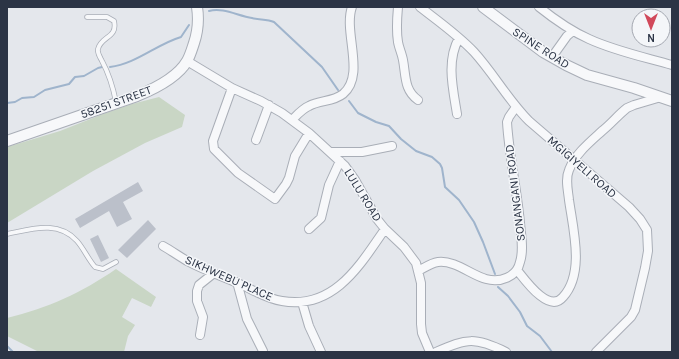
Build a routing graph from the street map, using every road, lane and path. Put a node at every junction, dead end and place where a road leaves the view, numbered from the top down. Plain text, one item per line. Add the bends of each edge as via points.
1 (197, 7) edge
2 (352, 7) edge
3 (398, 7) edge
4 (420, 7) edge
5 (483, 7) edge
6 (539, 7) edge
7 (87, 17) dead end
8 (573, 31) junction
9 (459, 38) junction
10 (552, 57) junction
11 (187, 61) junction
12 (672, 65) edge
13 (232, 88) junction
14 (661, 97) junction
15 (418, 100) dead end
16 (672, 101) edge
17 (116, 102) junction
18 (269, 105) junction
19 (516, 107) junction
20 (457, 114) dead end
21 (292, 120) junction
22 (309, 133) junction
23 (256, 140) dead end
24 (7, 141) edge
25 (392, 146) dead end
26 (331, 152) junction
27 (574, 160) junction
28 (340, 161) junction
29 (309, 229) dead end
30 (385, 229) junction
31 (7, 234) edge
32 (163, 246) dead end
33 (116, 262) dead end
34 (517, 270) junction
35 (418, 271) junction
36 (214, 273) junction
37 (236, 282) junction
38 (302, 302) junction
39 (200, 335) dead end
40 (262, 352) edge
41 (321, 352) edge
42 (430, 352) edge
43 (436, 352) edge
44 (506, 352) edge
45 (596, 352) edge

1 - 11 street, 58251 STREET via 197,34
2 - 21 street via 350,17 354,73 349,88 338,98 309,106
3 - 15 street via 398,43 405,77 409,90
4 - 9 street, MGIGIYELI ROAD
5 - 10 street, SPINE ROAD
6 - 8 street
7 - 17 lane via 114,21 113,34 98,49 111,79
8 - 10 street
8 - 12 street via 601,44
9 - 19 street, MGIGIYELI ROAD via 485,65
9 - 20 street via 452,56 452,84
10 - 14 street, SPINE ROAD via 587,75
11 - 13 street, LULU ROAD
11 - 17 street, 58251 STREET via 179,71 153,89
13 - 18 street, LULU ROAD
13 - 22 street via 213,141 214,149 238,173 275,199 286,184 294,156
14 - 16 street, SPINE ROAD
14 - 27 street via 627,108 590,141
17 - 24 street, 58251 STREET
18 - 21 street, LULU ROAD
18 - 23 street
19 - 27 street, MGIGIYELI ROAD
19 - 34 street, SONANGANI ROAD via 507,122 521,234 521,257
21 - 22 street, LULU ROAD
22 - 26 street, LULU ROAD
25 - 26 street via 362,152
26 - 28 street, LULU ROAD
27 - 34 street via 568,171 567,184 576,267 565,295 558,302 544,299
27 - 45 street, MGIGIYELI ROAD via 629,207 640,219 648,237 648,251 635,310 626,324
28 - 29 street via 329,185 321,218
28 - 30 street, LULU ROAD via 355,180
30 - 35 street, LULU ROAD via 404,247 416,263
30 - 38 street, SIKHWEBU PLACE via 347,280 324,295
31 - 33 lane via 42,227 58,229 76,240 95,267 103,269
32 - 36 street, SIKHWEBU PLACE
34 - 35 street via 500,281 476,276 442,262 436,262
35 - 42 street, LULU ROAD via 421,283 422,333
36 - 37 street, SIKHWEBU PLACE
36 - 39 street via 199,285 197,291 203,317
37 - 38 street, SIKHWEBU PLACE via 281,301
37 - 40 street
38 - 41 street
43 - 44 street via 469,340 486,343

